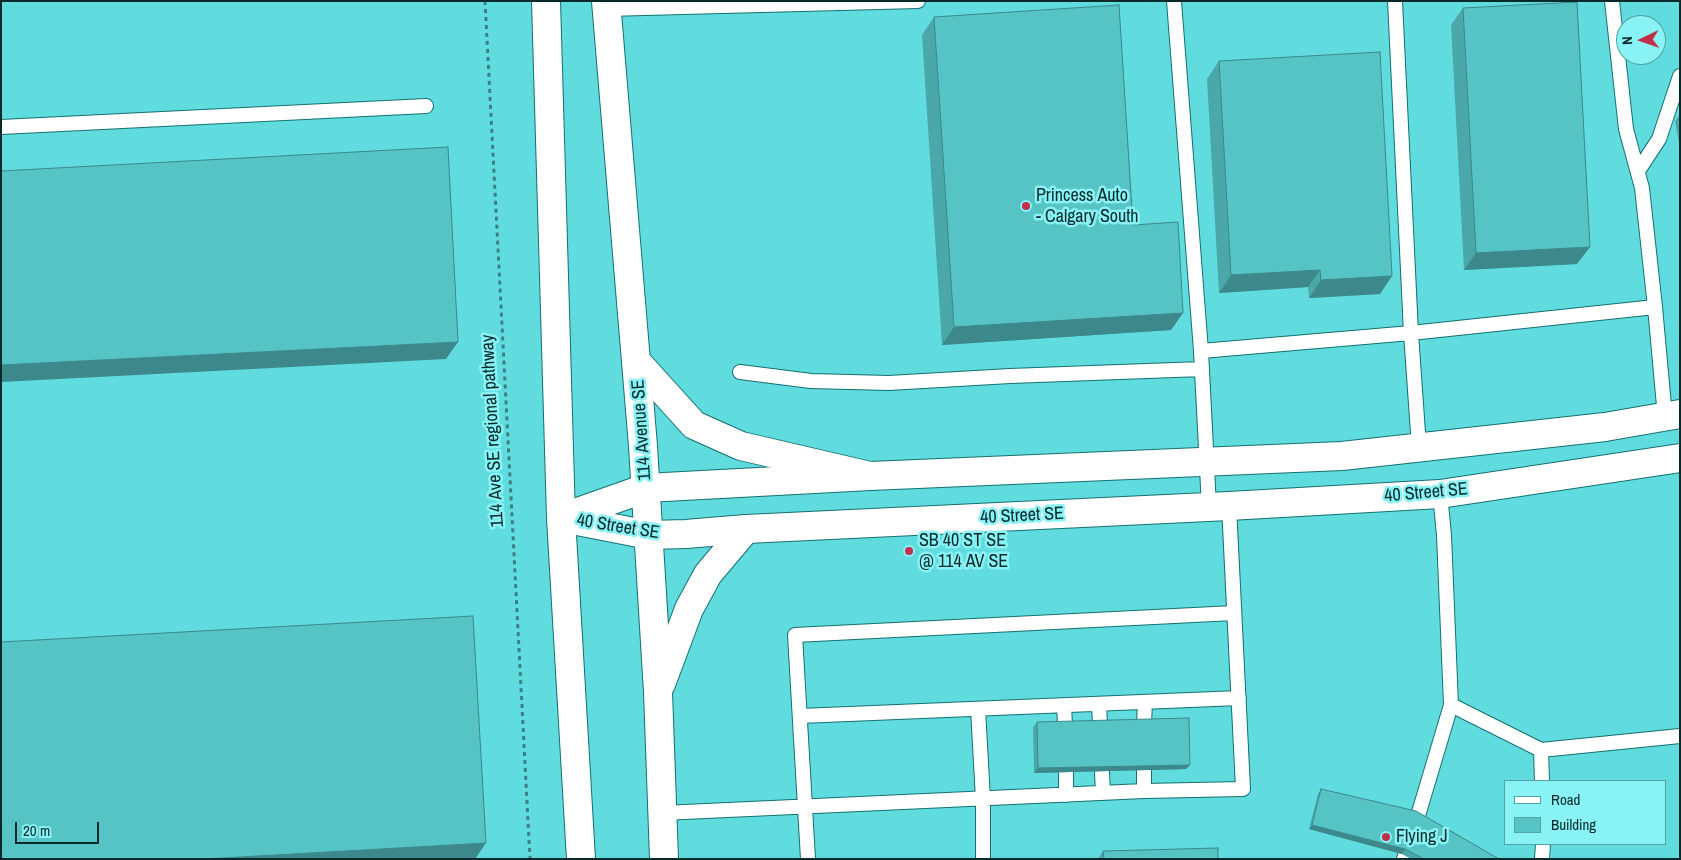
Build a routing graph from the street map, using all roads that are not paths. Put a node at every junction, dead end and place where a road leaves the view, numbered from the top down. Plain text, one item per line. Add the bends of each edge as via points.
1 (546, 1) edge
2 (918, 1) edge
3 (1174, 1) edge
4 (1395, 1) edge
5 (1612, 1) edge
6 (606, 5) edge
7 (1680, 76) edge
8 (426, 106) dead end
9 (1, 126) edge
10 (1638, 171) junction
11 (1655, 307) junction
12 (1410, 333) junction
13 (1201, 351) junction
14 (637, 362) junction
15 (1202, 369) junction
16 (740, 372) dead end
17 (1673, 415) edge
18 (1419, 447) junction
19 (1680, 458) edge
20 (1207, 462) junction
21 (870, 476) junction
22 (646, 488) junction
23 (1440, 494) junction
24 (1219, 506) junction
25 (561, 518) junction
26 (746, 529) junction
27 (649, 535) junction
28 (1234, 614) junction
29 (658, 692) junction
30 (1239, 698) junction
31 (1145, 702) junction
32 (1099, 704) junction
33 (1064, 705) junction
34 (1450, 705) junction
35 (978, 709) junction
36 (800, 716) junction
37 (1144, 724) edge
38 (1100, 725) edge
39 (1065, 726) edge
40 (1680, 736) edge
41 (1541, 750) junction
42 (1144, 770) edge
43 (1066, 772) edge
44 (1102, 772) edge
45 (1542, 780) edge
46 (1144, 791) junction
47 (1103, 793) junction
48 (1066, 794) junction
49 (983, 799) junction
50 (805, 807) junction
51 (662, 813) junction
52 (1417, 818) edge
53 (1543, 845) edge
54 (581, 859) edge
55 (664, 859) edge
56 (808, 859) edge
57 (983, 859) edge
58 (1542, 859) edge

1 - 25 street
2 - 6 lane
3 - 13 lane
4 - 12 lane
5 - 10 lane via 1626,129
6 - 14 street, 114 Avenue SE
7 - 10 lane via 1659,139
8 - 9 lane
10 - 11 lane
11 - 12 lane
11 - 17 lane
12 - 13 lane
12 - 18 lane
13 - 15 lane
14 - 21 street via 694,425 741,446
14 - 22 street, 114 Avenue SE
15 - 16 lane via 889,383 811,381
15 - 20 lane
17 - 18 street, 40 Street SE via 1605,427
18 - 20 street, 40 Street SE via 1342,456
19 - 23 street, 40 Street SE
20 - 21 street, 40 Street SE
20 - 24 lane
21 - 22 street, 40 Street SE
22 - 25 street, 40 Street SE
22 - 27 street, 114 Avenue SE
23 - 24 street, 40 Street SE
23 - 34 lane
24 - 26 street, 40 Street SE
24 - 28 lane
25 - 27 street, 40 Street SE
25 - 54 street
26 - 27 street, 40 Street SE
26 - 29 street via 708,574 689,609
27 - 29 street, 114 Avenue SE
28 - 30 lane
28 - 36 lane via 795,635
29 - 51 street, 114 Avenue SE
30 - 31 lane
30 - 46 lane via 1243,788
31 - 32 lane
31 - 37 lane
32 - 33 lane
32 - 38 lane
33 - 35 lane
33 - 39 lane
34 - 41 lane
34 - 52 lane
35 - 36 lane
35 - 49 lane
36 - 50 lane
40 - 41 lane
41 - 45 lane
42 - 46 lane
43 - 48 lane
44 - 47 lane
46 - 47 lane
47 - 48 lane
48 - 49 lane
49 - 50 lane
49 - 57 lane
50 - 51 lane
50 - 56 lane
51 - 55 street, 114 Avenue SE
53 - 58 lane

